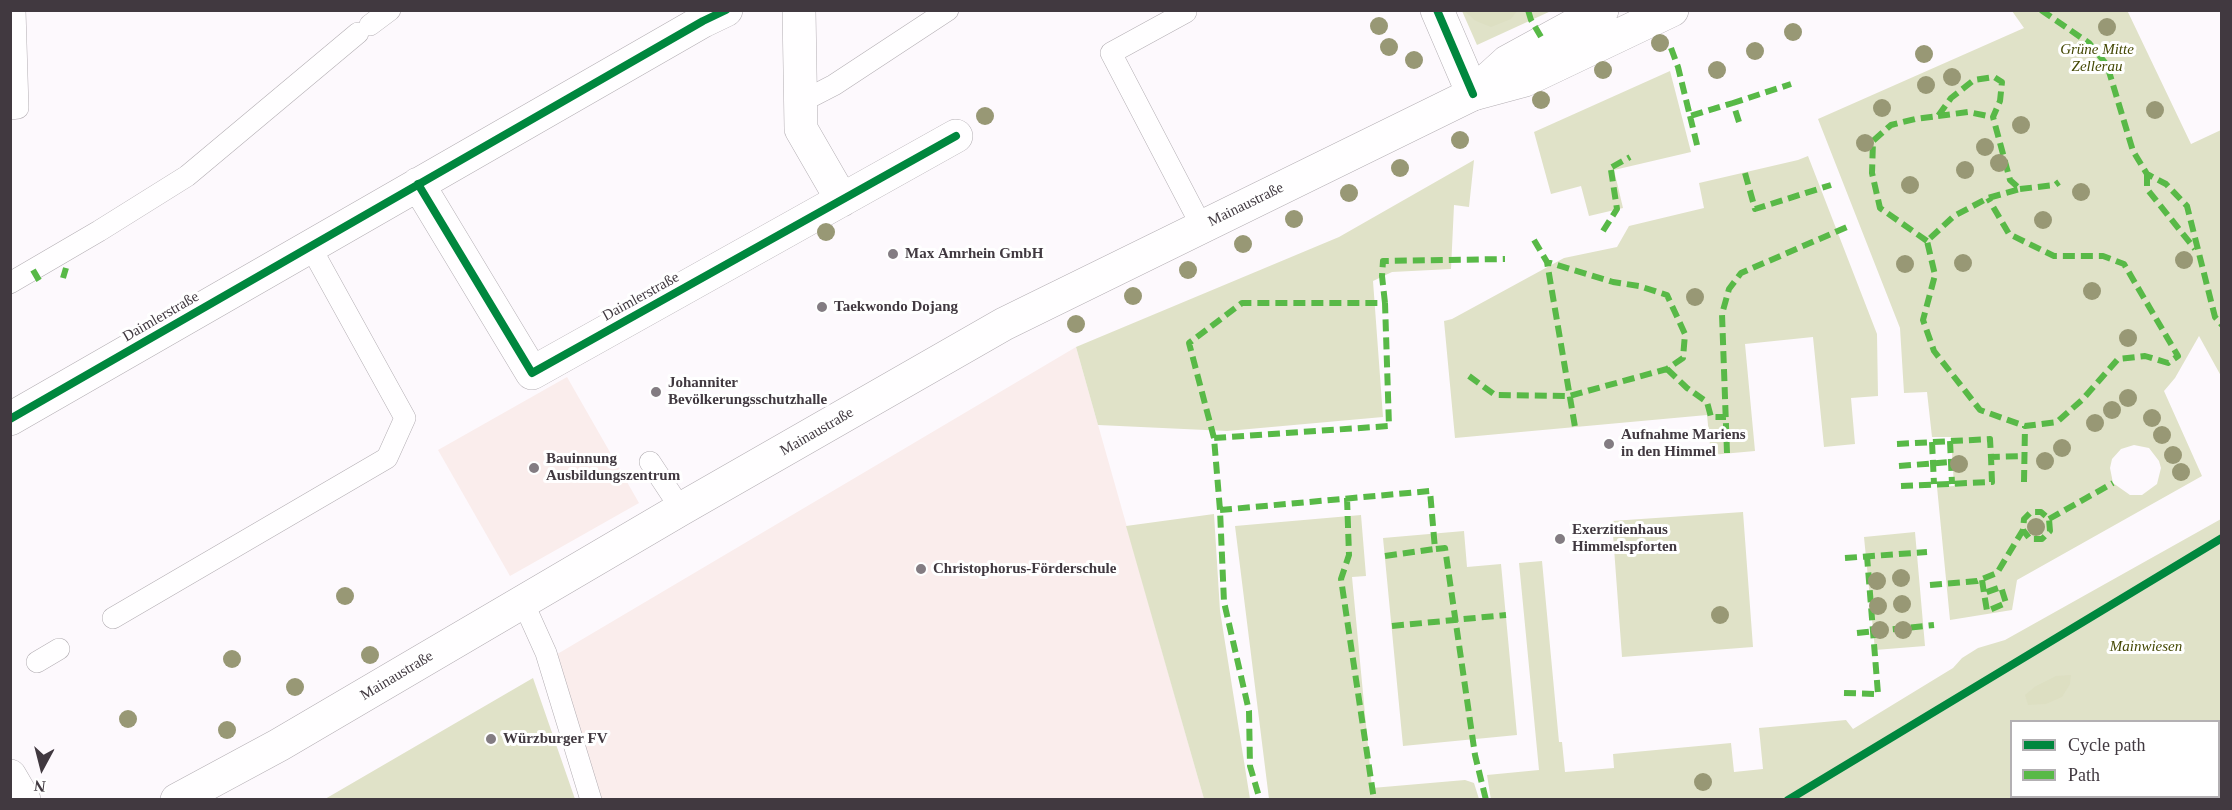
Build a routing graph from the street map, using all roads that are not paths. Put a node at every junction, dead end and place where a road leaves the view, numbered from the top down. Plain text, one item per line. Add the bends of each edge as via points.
1 (15, 10) edge
2 (390, 10) edge
3 (726, 10) edge
4 (799, 10) edge
5 (948, 10) edge
6 (1437, 10) edge
7 (1602, 10) edge
8 (1672, 10) edge
9 (1186, 12) dead end
10 (1473, 94) junction
11 (801, 102) junction
12 (10, 109) edge
13 (956, 136) dead end
14 (418, 184) junction
15 (842, 200) junction
16 (1202, 227) junction
17 (310, 246) junction
18 (10, 283) edge
19 (10, 419) edge
20 (650, 462) dead end
21 (681, 509) junction
22 (523, 602) junction
23 (113, 618) dead end
24 (59, 649) dead end
25 (37, 662) dead end
26 (10, 776) edge
27 (24, 800) edge
28 (177, 800) edge
29 (591, 800) edge

1 - 12 lane via 18,108
2 - 18 lane via 187,176
3 - 14 street, Daimlerstraße
4 - 11 street
5 - 11 lane via 834,85
6 - 10 street
7 - 10 street, Mainaustraße via 1507,62
8 - 10 street, Mainaustraße via 1525,80
9 - 16 lane via 1111,53
10 - 16 street, Mainaustraße
11 - 15 street via 801,129
13 - 15 street, Daimlerstraße
14 - 15 street, Daimlerstraße via 532,374
14 - 17 street, Daimlerstraße
16 - 21 street, Mainaustraße via 1004,324
17 - 19 street, Daimlerstraße
17 - 23 lane via 405,418 387,458
20 - 21 lane
21 - 22 street, Mainaustraße
22 - 28 street, Mainaustraße
22 - 29 lane via 546,653
24 - 25 lane
26 - 27 street

